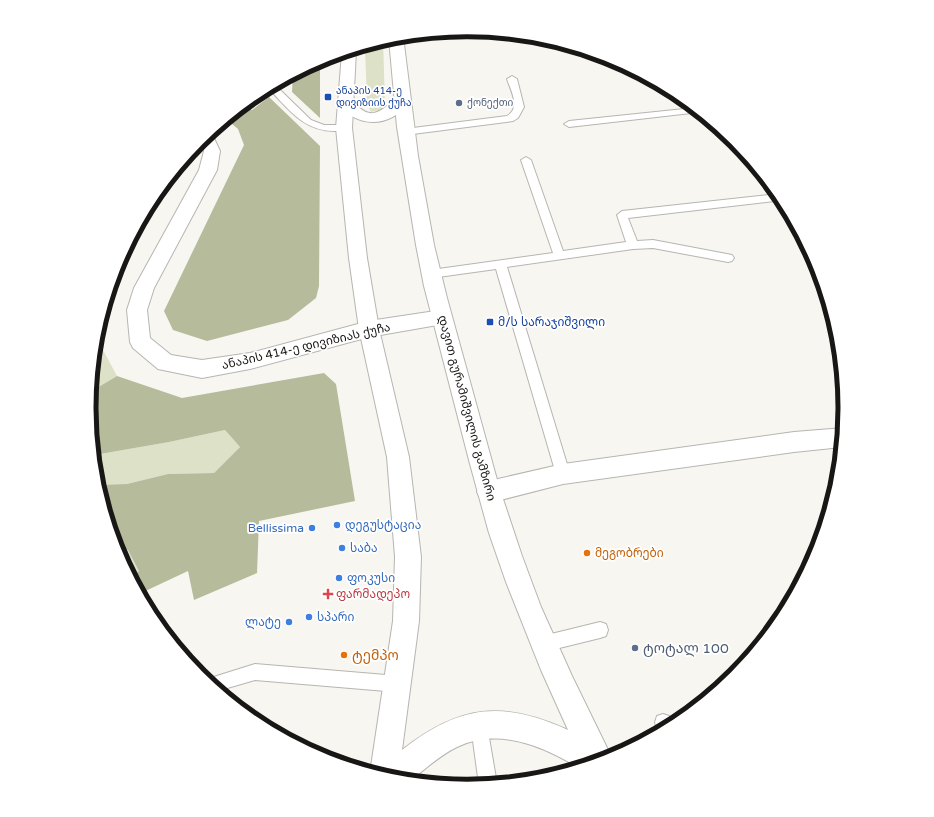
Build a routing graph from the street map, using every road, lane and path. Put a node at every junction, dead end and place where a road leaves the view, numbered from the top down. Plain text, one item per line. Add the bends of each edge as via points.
1 (397, 44) edge
2 (349, 57) edge
3 (512, 79) dead end
4 (276, 90) edge
5 (401, 102) junction
6 (346, 103) junction
7 (689, 111) edge
8 (569, 124) dead end
9 (344, 128) junction
10 (405, 132) junction
11 (208, 142) edge
12 (526, 160) dead end
13 (773, 198) edge
14 (633, 245) junction
15 (559, 256) junction
16 (728, 258) dead end
17 (500, 264) junction
18 (431, 274) junction
19 (442, 318) junction
20 (369, 329) junction
21 (837, 438) edge
22 (563, 474) junction
23 (489, 492) junction
24 (600, 630) dead end
25 (543, 644) junction
26 (217, 683) edge
27 (398, 684) junction
28 (479, 726) junction
29 (595, 757) edge
30 (591, 758) edge
31 (385, 770) edge
32 (397, 773) edge
33 (487, 779) edge

1 - 5 main road, დავით გურამიშვილის გამზირი
2 - 6 main road
3 - 10 lane via 520,112 510,119
4 - 9 lane via 308,122 323,128
5 - 6 main road via 386,114 369,118 354,113
5 - 10 main road, დავით გურამიშვილის გამზირი
6 - 9 main road
7 - 8 lane
9 - 20 main road via 358,258
10 - 18 main road, დავით გურამიშვილის გამზირი
11 - 20 main road, ანაპის 414-ე დივიზიას ქუჩა via 212,151 208,170 144,288 137,310 140,342 165,363 202,369 250,361
12 - 15 lane
13 - 14 lane via 622,215
14 - 15 lane
14 - 16 lane via 653,244
15 - 17 lane
17 - 18 lane
17 - 22 lane
18 - 19 main road, დავით გურამიშვილის გამზირი
19 - 20 main road, ანაპის 414-ე დივიზიას ქუჩა
19 - 23 main road, დავით გურამიშვილის გამზირი
20 - 27 main road via 398,457 408,557 406,621
21 - 22 main road
22 - 23 main road
23 - 25 main road, დავით გურამიშვილის გამზირი via 509,555
24 - 25 lane
25 - 29 main road, დავით გურამიშვილის გამზირი
26 - 27 lane via 255,672
27 - 31 main road
28 - 30 main road via 511,724 537,730 563,741
28 - 32 main road via 454,734
28 - 33 lane

